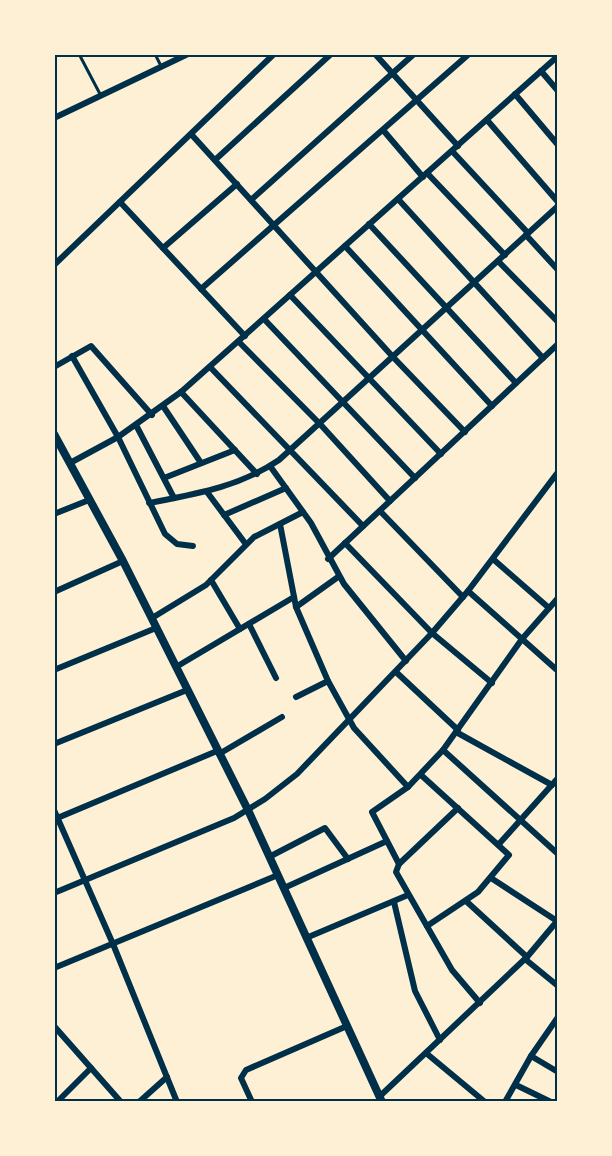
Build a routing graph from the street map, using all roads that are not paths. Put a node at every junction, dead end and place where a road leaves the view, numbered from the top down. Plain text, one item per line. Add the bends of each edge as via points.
1 (79, 54) edge
2 (155, 54) edge
3 (188, 54) edge
4 (274, 54) edge
5 (331, 54) edge
6 (375, 54) edge
7 (414, 54) edge
8 (469, 54) edge
9 (558, 56) edge
10 (161, 67) junction
11 (541, 71) junction
12 (393, 73) junction
13 (558, 91) edge
14 (515, 94) junction
15 (101, 96) junction
16 (417, 100) junction
17 (54, 118) edge
18 (487, 120) junction
19 (382, 130) junction
20 (190, 134) junction
21 (558, 145) edge
22 (458, 146) junction
23 (452, 151) junction
24 (215, 160) junction
25 (425, 175) junction
26 (237, 184) junction
27 (398, 199) junction
28 (251, 200) junction
29 (120, 202) junction
30 (558, 205) edge
31 (369, 224) junction
32 (274, 225) junction
33 (527, 234) junction
34 (345, 246) junction
35 (163, 248) junction
36 (505, 255) junction
37 (498, 261) junction
38 (54, 265) edge
39 (316, 270) junction
40 (558, 270) edge
41 (473, 284) junction
42 (201, 289) junction
43 (290, 295) junction
44 (447, 308) junction
45 (264, 319) junction
46 (558, 322) edge
47 (422, 331) junction
48 (245, 336) junction
49 (239, 342) junction
50 (558, 344) edge
51 (72, 356) junction
52 (393, 357) junction
53 (543, 358) junction
54 (54, 368) edge
55 (210, 368) junction
56 (368, 379) junction
57 (516, 382) junction
58 (181, 392) junction
59 (344, 402) junction
60 (163, 406) junction
61 (492, 406) junction
62 (152, 415) junction
63 (320, 424) junction
64 (136, 425) junction
65 (465, 432) junction
66 (54, 434) edge
67 (118, 437) junction
68 (235, 450) junction
69 (290, 451) junction
70 (441, 454) junction
71 (70, 463) junction
72 (201, 463) junction
73 (270, 466) junction
74 (257, 474) junction
75 (557, 474) edge
76 (164, 478) junction
77 (416, 478) junction
78 (286, 488) junction
79 (207, 492) junction
80 (174, 498) junction
81 (89, 500) junction
82 (390, 501) junction
83 (149, 503) junction
84 (380, 511) junction
85 (303, 512) junction
86 (54, 514) edge
87 (224, 515) junction
88 (280, 524) junction
89 (363, 526) junction
90 (245, 543) junction
91 (345, 543) junction
92 (193, 546) dead end
93 (328, 559) junction
94 (493, 559) junction
95 (123, 561) junction
96 (339, 577) junction
97 (211, 580) junction
98 (468, 591) junction
99 (54, 592) edge
100 (294, 597) junction
101 (463, 597) junction
102 (558, 598) edge
103 (296, 607) junction
104 (549, 608) junction
105 (152, 618) junction
106 (249, 624) junction
107 (156, 628) junction
108 (240, 629) junction
109 (432, 633) junction
110 (522, 639) junction
111 (406, 661) junction
112 (176, 667) junction
113 (54, 670) edge
114 (558, 671) edge
115 (396, 672) junction
116 (276, 678) dead end
117 (328, 681) junction
118 (492, 683) junction
119 (187, 690) junction
120 (296, 697) dead end
121 (282, 717) dead end
122 (349, 722) junction
123 (457, 731) junction
124 (54, 744) edge
125 (443, 750) junction
126 (218, 753) junction
127 (421, 775) junction
128 (558, 778) edge
129 (552, 785) junction
130 (408, 787) junction
131 (458, 808) junction
132 (54, 810) edge
133 (248, 810) junction
134 (522, 818) junction
135 (56, 819) edge
136 (387, 841) junction
137 (500, 844) junction
138 (558, 854) edge
139 (269, 857) junction
140 (348, 859) junction
141 (399, 864) junction
142 (278, 875) junction
143 (491, 878) junction
144 (85, 880) junction
145 (284, 888) junction
146 (54, 893) edge
147 (408, 895) junction
148 (466, 901) junction
149 (394, 902) junction
150 (558, 920) edge
151 (427, 926) junction
152 (306, 938) junction
153 (113, 944) junction
154 (526, 958) junction
155 (54, 968) edge
156 (558, 986) edge
157 (480, 1003) junction
158 (558, 1017) edge
159 (54, 1026) edge
160 (347, 1026) junction
161 (440, 1040) junction
162 (426, 1053) junction
163 (531, 1056) junction
164 (91, 1068) junction
165 (558, 1072) edge
166 (166, 1077) junction
167 (516, 1085) junction
168 (380, 1100) edge
169 (57, 1102) edge
170 (121, 1102) edge
171 (139, 1102) edge
172 (177, 1102) edge
173 (252, 1102) edge
174 (485, 1102) edge
175 (505, 1102) edge
176 (551, 1102) edge

1 - 15 lane
2 - 10 lane
3 - 10 street
4 - 20 street
5 - 24 street
6 - 12 street
7 - 12 street
8 - 16 street
9 - 11 street
10 - 15 street
11 - 13 street
11 - 14 street
12 - 16 street
12 - 28 street
14 - 18 street
14 - 21 street
15 - 17 street
16 - 19 street
16 - 22 street
18 - 22 street
18 - 30 street
19 - 25 street
19 - 32 street
20 - 24 street
20 - 29 street
22 - 23 street
23 - 25 street
23 - 33 street
24 - 26 street
25 - 27 street
25 - 36 street
26 - 28 street
26 - 35 street
27 - 31 street
27 - 41 street
28 - 32 street
29 - 35 street
29 - 38 street
30 - 33 street
31 - 34 street
31 - 44 street
32 - 39 street
32 - 42 street
33 - 36 street
33 - 40 street
34 - 39 street
34 - 47 street
35 - 42 street
36 - 37 street
37 - 41 street
37 - 46 street
39 - 43 street
39 - 52 street
41 - 44 street
41 - 53 street
42 - 48 street
43 - 45 street
43 - 56 street
44 - 47 street
44 - 57 street
45 - 48 street
45 - 59 street
47 - 52 street
47 - 61 street
48 - 49 street
49 - 55 street
49 - 63 street
50 - 53 street
51 - 54 street
51 - 62 street via 88,346 94,348
51 - 67 street
52 - 56 street
52 - 65 street
53 - 57 street
55 - 58 street
55 - 69 street
56 - 59 street
56 - 70 street
57 - 61 street
58 - 60 street
58 - 68 street
59 - 63 street
59 - 77 street
60 - 62 street
60 - 72 street
61 - 65 street
62 - 64 street
63 - 69 street
63 - 82 street
64 - 67 street
64 - 76 street
65 - 70 street
66 - 71 street
67 - 71 street
67 - 83 street
68 - 72 street
68 - 74 street
69 - 73 street
69 - 89 street
70 - 77 street
71 - 81 street
72 - 76 street
73 - 74 street
73 - 78 street
74 - 79 street
75 - 94 street
76 - 80 street
77 - 82 street
78 - 85 street
78 - 87 street
79 - 80 street
79 - 87 street
80 - 83 street
81 - 86 street
81 - 95 street
82 - 84 street
83 - 92 street via 168,538
84 - 89 street
84 - 101 street
85 - 88 street
85 - 93 street
87 - 90 street
88 - 90 street
88 - 100 street
89 - 91 street
90 - 97 street
91 - 93 street
91 - 109 street
93 - 96 street
94 - 98 street
94 - 104 street
95 - 99 street
95 - 105 street
96 - 103 street
96 - 111 street
97 - 105 street
97 - 108 street
98 - 101 street
98 - 110 street
100 - 103 street
100 - 106 street
101 - 109 street
102 - 104 street
103 - 117 street
104 - 110 street
105 - 107 street
106 - 108 street
106 - 116 street
107 - 112 street
107 - 113 street
108 - 112 street
109 - 111 street
109 - 118 street
110 - 114 street
110 - 118 street
111 - 115 street
112 - 119 street
115 - 122 street
115 - 123 street
117 - 120 street
117 - 122 street
118 - 123 street
119 - 124 street
119 - 126 street
121 - 126 street
122 - 130 street
122 - 133 street via 297,774
123 - 125 street
123 - 129 street
125 - 127 street
125 - 134 street
126 - 133 street
126 - 135 street
127 - 130 street
127 - 131 street
128 - 129 street
129 - 134 street
130 - 136 street via 372,812
131 - 137 street
131 - 141 street
132 - 135 street
133 - 139 street
133 - 144 street
134 - 137 street
134 - 138 street
135 - 144 street
136 - 140 street
136 - 141 street
137 - 143 street via 509,856
139 - 140 street via 325,828
139 - 142 street
140 - 145 street
141 - 147 street via 396,872
142 - 145 street
142 - 153 street
143 - 148 street
143 - 150 street
144 - 146 street
144 - 153 street
145 - 152 street
147 - 149 street
147 - 151 street
148 - 151 street
148 - 154 street
149 - 152 street
149 - 161 street via 415,991
150 - 154 street
151 - 157 street via 452,970
152 - 160 street
153 - 155 street
153 - 166 street
154 - 156 street
154 - 157 street
157 - 161 street
158 - 163 street
159 - 164 street
160 - 168 street
160 - 173 street via 246,1070 242,1078
161 - 162 street
162 - 168 street
162 - 174 street
163 - 165 street
163 - 167 street
164 - 169 street
164 - 170 street
166 - 171 street
166 - 172 street
167 - 175 street
167 - 176 street

